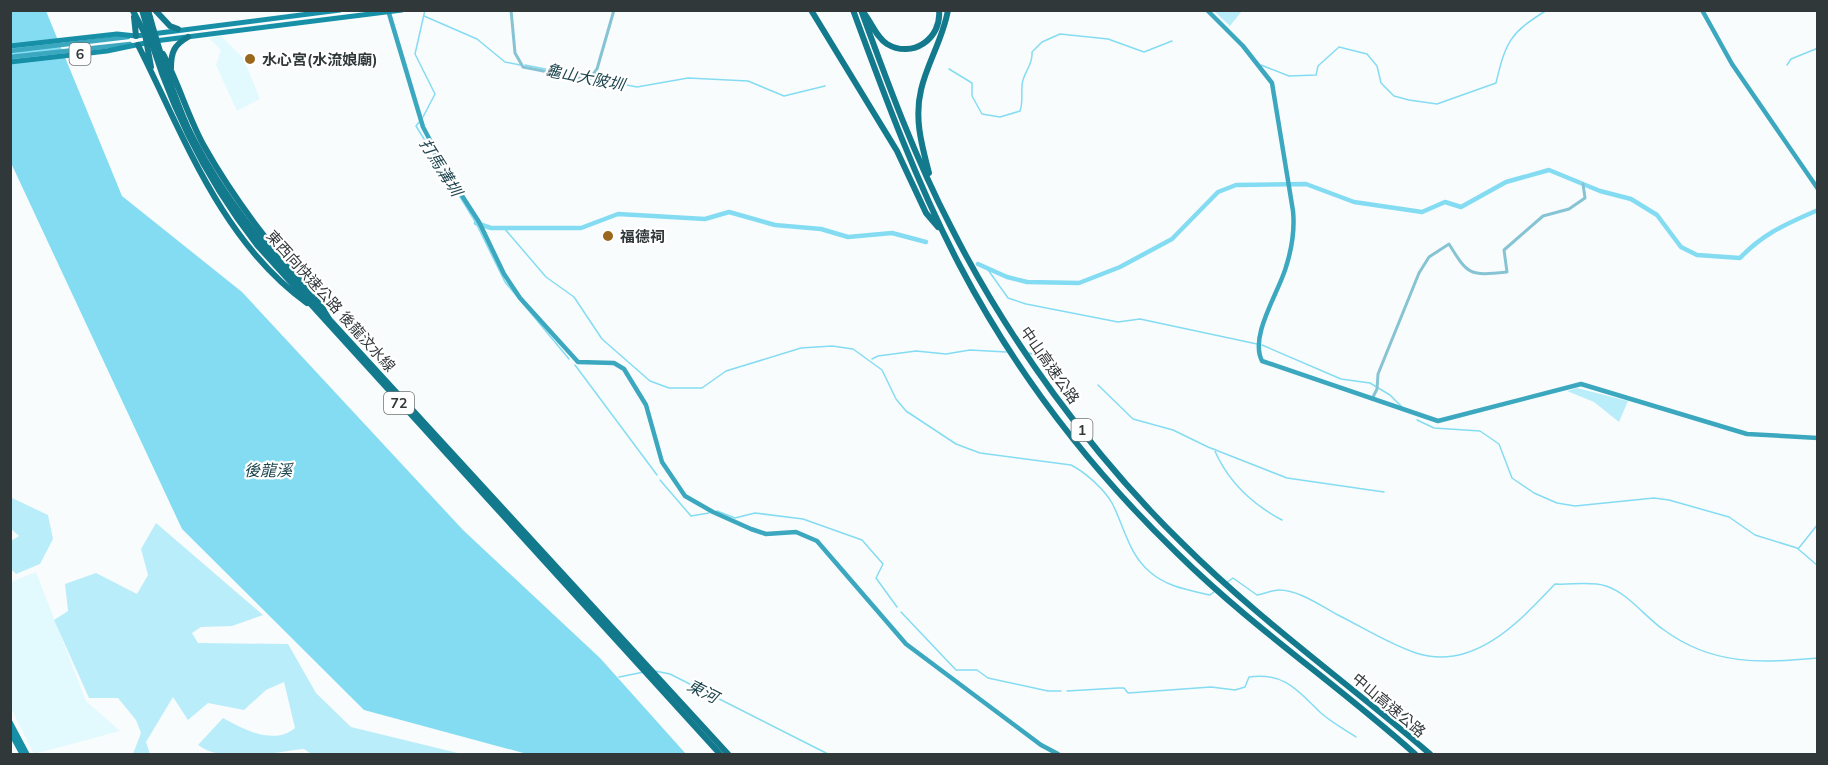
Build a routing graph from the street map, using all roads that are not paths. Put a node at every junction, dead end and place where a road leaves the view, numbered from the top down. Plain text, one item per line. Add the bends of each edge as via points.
1 (142, 10) edge
2 (152, 10) edge
3 (340, 10) edge
4 (402, 10) edge
5 (511, 10) edge
6 (614, 10) edge
7 (813, 10) edge
8 (853, 10) edge
9 (862, 10) edge
10 (939, 10) edge
11 (947, 10) edge
12 (1206, 10) edge
13 (1702, 10) edge
14 (133, 11) edge
15 (388, 11) edge
16 (178, 29) junction
17 (153, 33) junction
18 (146, 34) junction
19 (136, 36) junction
20 (188, 37) junction
21 (156, 41) junction
22 (148, 42) junction
23 (138, 45) junction
24 (10, 46) edge
25 (10, 51) edge
26 (10, 60) edge
27 (171, 69) junction
28 (153, 75) junction
29 (1583, 184) dead end
30 (1818, 189) edge
31 (935, 194) junction
32 (944, 234) junction
33 (307, 303) junction
34 (329, 319) junction
35 (1371, 400) junction
36 (1818, 438) edge
37 (10, 722) edge
38 (10, 732) edge
39 (22, 754) edge
40 (27, 754) edge
41 (720, 754) edge
42 (728, 754) edge
43 (1058, 754) edge
44 (1415, 754) edge
45 (1430, 754) edge

1 - 33 highway, 東西向快速公路 後龍汶水線 / 72, bridge via 166,87 194,149 232,213
2 - 16 highway
2 - 17 highway
2 - 34 highway, 東西向快速公路 後龍汶水線 / 72, bridge via 179,106 209,166 275,260
3 - 16 main road, 6
4 - 15 main road, 6
5 - 6 street via 515,53 523,67 589,80 597,69
7 - 32 highway via 897,151 926,213
8 - 32 highway, 中山高速公路 / 1 via 910,162
9 - 10 highway via 882,40 903,49 916,48 930,38 938,26
9 - 31 highway, 中山高速公路 / 1
11 - 31 highway via 918,108 919,130
12 - 35 street via 1244,46 1272,83 1288,182 1295,232 1259,345 1262,361
13 - 30 street via 1732,64
14 - 18 highway
14 - 19 highway
15 - 20 main road, 6
15 - 43 street via 423,127 484,230 504,274 520,298 578,362 614,363 624,369 646,405 662,462 685,496 751,530 766,534 796,532 817,541 906,644
16 - 17 main road, 6
17 - 18 main road, 6
17 - 21 highway
18 - 19 main road, 6
18 - 22 highway
19 - 24 main road, 6 via 117,34
19 - 25 street
20 - 21 main road, 6
20 - 27 highway via 176,45
21 - 22 main road, 6
21 - 27 highway
22 - 23 main road, 6
22 - 26 street
22 - 28 highway
23 - 26 main road, 6
23 - 28 highway
27 - 34 highway, bridge via 203,145 225,182
28 - 33 highway, bridge via 188,152 227,216 280,281
29 - 35 street via 1586,198 1569,209 1543,216 1504,250 1507,272 1480,274 1464,268 1449,244 1429,257 1394,330
31 - 45 highway, 中山高速公路 / 1 via 983,288 1030,360 1127,486 1212,572
32 - 44 highway, 中山高速公路 / 1 via 999,334 1062,425 1120,495 1210,584
33 - 41 highway, 東西向快速公路 後龍汶水線 / 72, bridge
34 - 42 highway, 東西向快速公路 後龍汶水線 / 72, bridge
35 - 36 street via 1430,420 1447,421 1574,383 1747,434
37 - 40 main road
38 - 39 main road

